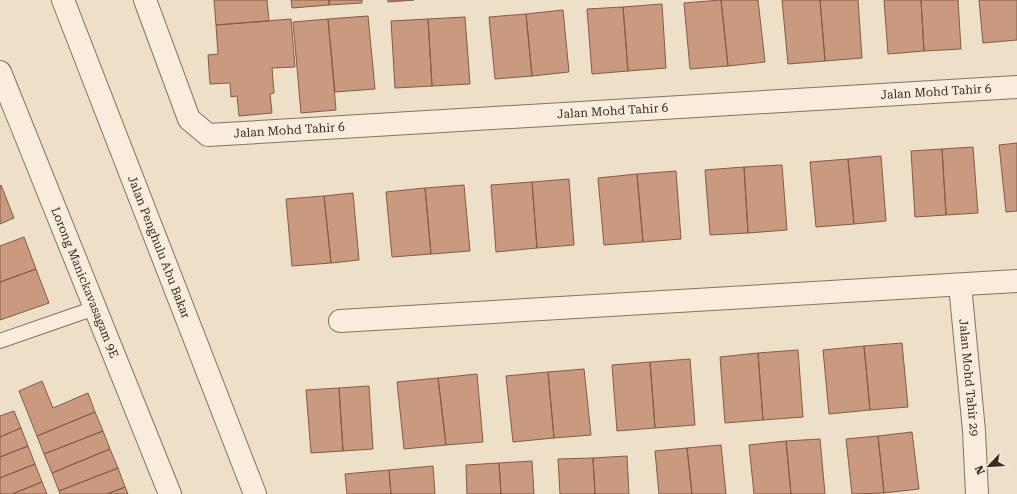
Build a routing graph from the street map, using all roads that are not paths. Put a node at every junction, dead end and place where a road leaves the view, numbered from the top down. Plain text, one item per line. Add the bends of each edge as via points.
1 (64, 0) edge
2 (145, 0) edge
3 (0, 72) edge
4 (1017, 87) edge
5 (1017, 281) edge
6 (960, 285) junction
7 (95, 308) junction
8 (340, 321) dead end
9 (0, 341) edge
10 (170, 494) edge
11 (255, 494) edge
12 (977, 494) edge

1 - 11 street, Jalan Penghulu Abu Bakar
2 - 4 street, Jalan Mohd Tahir 6 via 189,119 208,135
3 - 7 street, Lorong Manickavasagam 9E
5 - 6 street
6 - 8 street
6 - 12 street, Jalan Mohd Tahir 29 via 974,431
7 - 9 lane
7 - 10 street, Lorong Manickavasagam 9E

